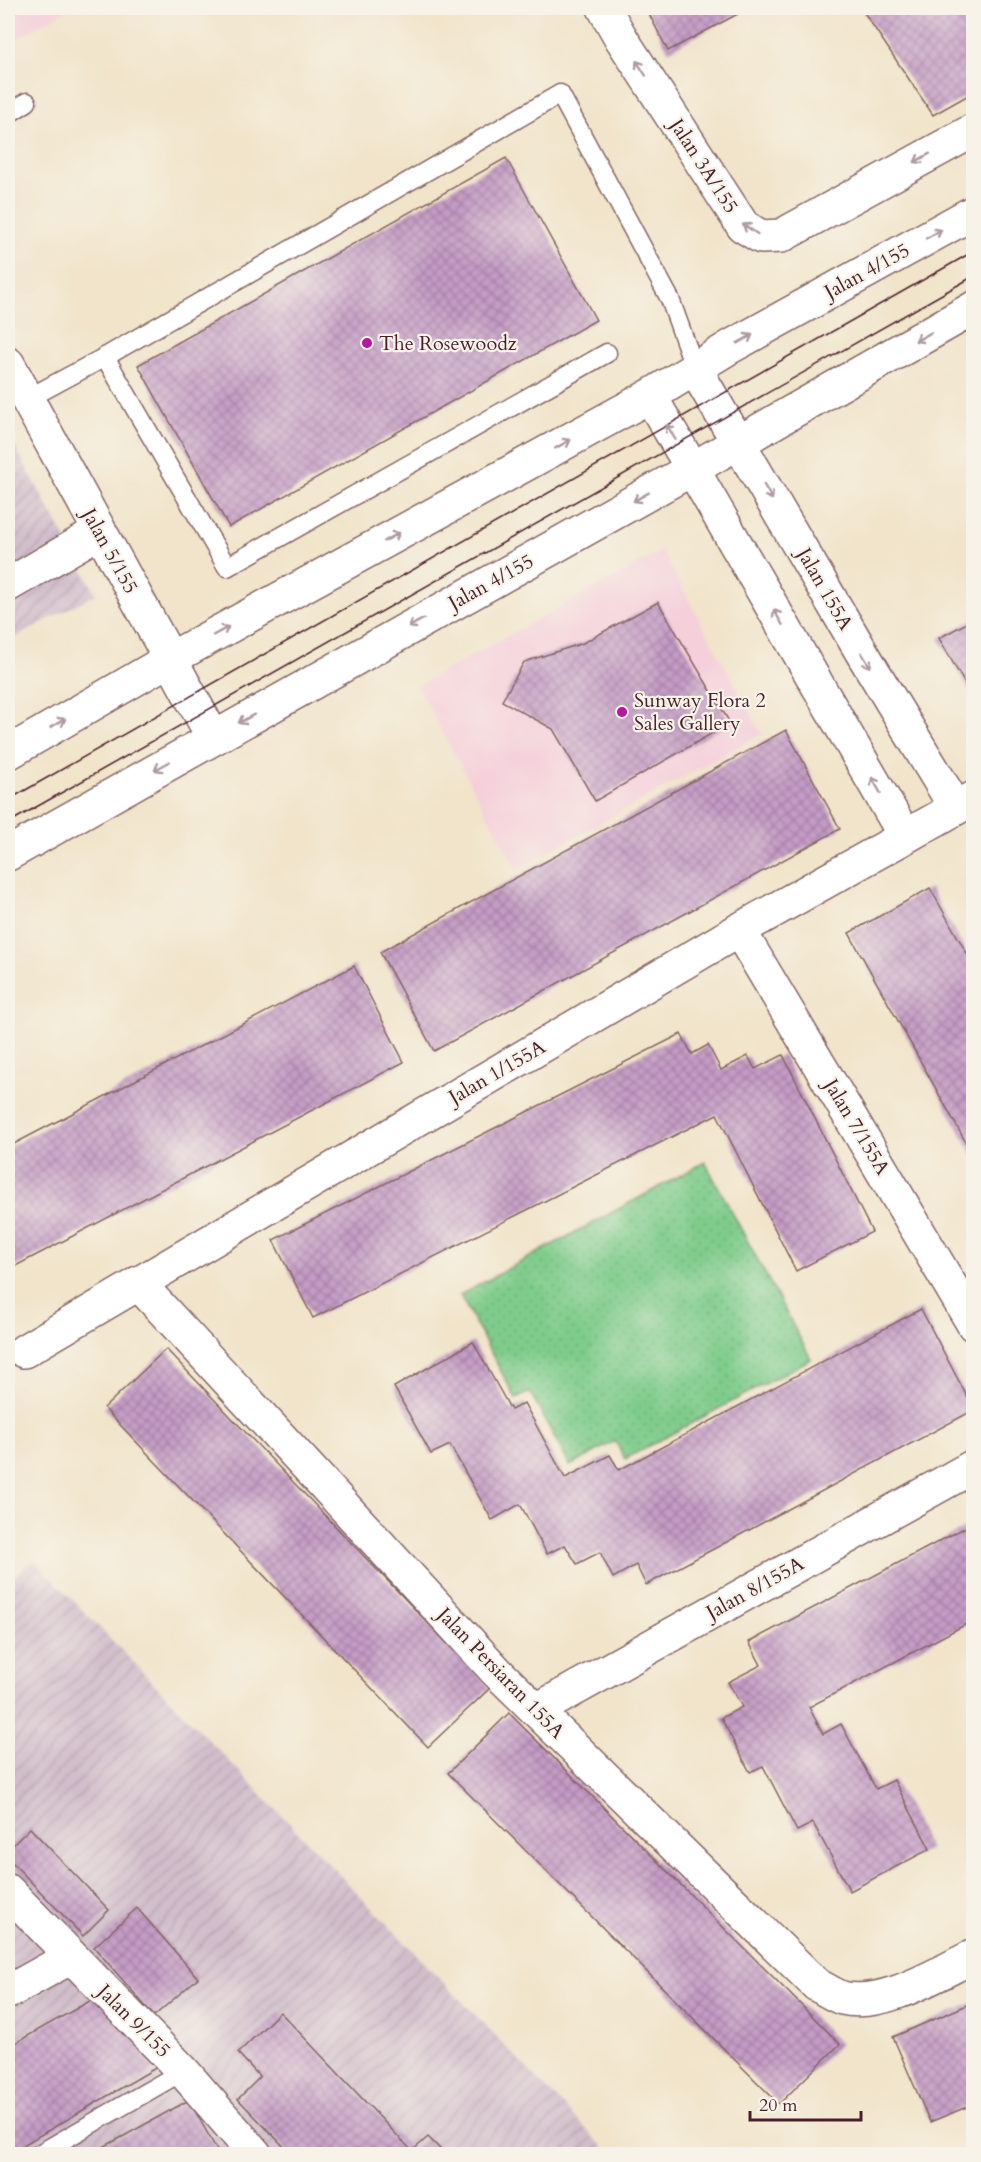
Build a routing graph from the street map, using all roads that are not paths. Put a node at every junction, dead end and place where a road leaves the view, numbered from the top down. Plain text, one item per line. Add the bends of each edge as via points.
1 (604, 8) edge
2 (27, 102) dead end
3 (8, 114) edge
4 (974, 130) edge
5 (974, 213) edge
6 (974, 308) edge
7 (607, 353) dead end
8 (105, 357) junction
9 (8, 364) edge
10 (695, 369) junction
11 (650, 396) junction
12 (27, 399) junction
13 (738, 441) junction
14 (692, 469) junction
15 (99, 532) junction
16 (8, 585) edge
17 (170, 659) junction
18 (213, 737) junction
19 (8, 753) edge
20 (965, 803) edge
21 (906, 836) junction
22 (8, 854) edge
23 (739, 930) junction
24 (138, 1283) junction
25 (974, 1325) edge
26 (24, 1351) dead end
27 (974, 1466) edge
28 (537, 1710) junction
29 (8, 1891) edge
30 (974, 1956) edge
31 (71, 1957) junction
32 (8, 1992) edge
33 (183, 2071) junction
34 (39, 2154) edge
35 (255, 2154) edge

4 -> 1 street, Jalan 3A/155 via 782,236 761,237 743,225
2 - 3 lane
10 -> 5 street, Jalan 4/155
6 -> 13 street, Jalan 4/155
7 - 8 lane via 227,567
8 - 10 lane via 560,94 670,299
8 - 12 lane
9 - 12 street, Jalan 5/155
10 - 11 street, Jalan 4/155
10 - 13 street, Jalan 155A
14 -> 11 street
17 -> 11 street, Jalan 4/155
12 - 15 street, Jalan 5/155
13 - 14 street, Jalan 4/155
13 -> 20 street, Jalan 155A via 864,656
14 -> 18 street, Jalan 4/155
21 -> 14 street
15 - 16 street
15 - 17 street, Jalan 5/155
17 - 18 street, Jalan 5/155
19 -> 17 street, Jalan 4/155
18 -> 22 street, Jalan 4/155
20 - 21 street, Jalan 1/155A
21 - 23 street, Jalan 1/155A
23 - 24 street, Jalan 1/155A
23 - 25 street, Jalan 7/155A
24 - 26 street, Jalan 1/155A
24 - 28 street, Jalan Persiaran 155A via 497,1672
27 - 28 street, Jalan 8/155A
28 - 30 street, Jalan Persiaran 155A via 817,1985 841,1997 869,2000 902,1990
29 - 31 street, Jalan 9/155
31 - 32 street
31 - 33 street, Jalan 9/155
33 - 34 lane
33 - 35 street, Jalan 9/155

